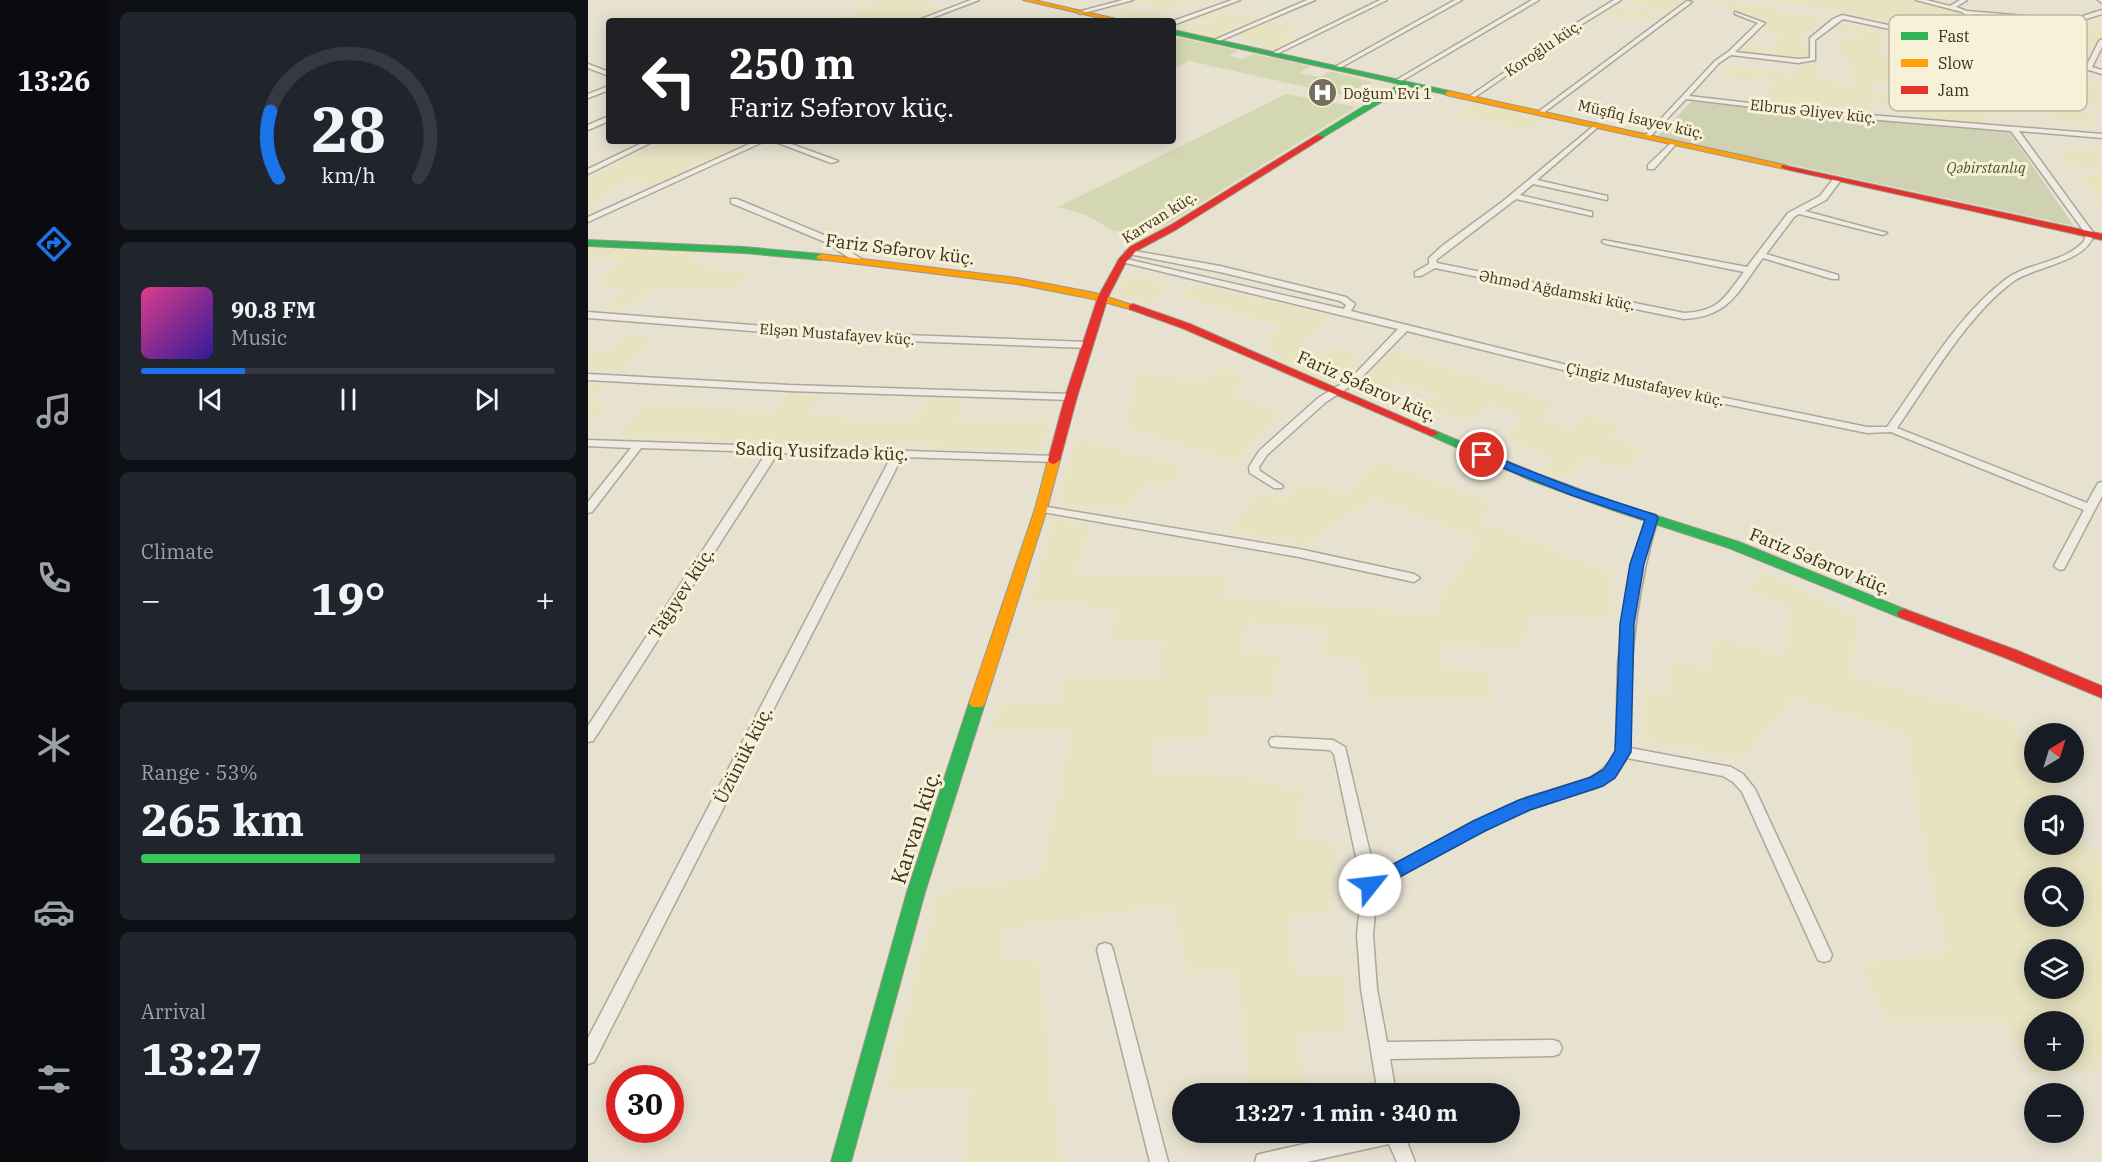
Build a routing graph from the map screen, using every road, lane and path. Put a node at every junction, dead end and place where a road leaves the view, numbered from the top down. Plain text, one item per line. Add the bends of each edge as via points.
1 (976, 0) edge
2 (1026, 0) edge
3 (1130, 0) edge
4 (1237, 0) edge
5 (1312, 0) edge
6 (1384, 0) edge
7 (1459, 0) edge
8 (1536, 0) edge
9 (1618, 0) edge
10 (1919, 0) edge
11 (1964, 0) edge
12 (1689, 2) dead end
13 (1952, 8) junction
14 (1964, 11) junction
15 (1080, 12) junction
16 (2102, 12) edge
17 (1737, 13) dead end
18 (1967, 15) edge
19 (2000, 15) edge
20 (2087, 17) edge
21 (927, 18) edge
22 (1108, 18) edge
23 (1176, 22) edge
24 (1889, 28) edge
25 (1176, 33) edge
26 (1215, 41) junction
27 (2102, 41) edge
28 (1730, 53) junction
29 (1273, 54) junction
30 (589, 67) edge
31 (1336, 68) junction
32 (2088, 69) joint
33 (2102, 72) edge
34 (606, 73) edge
35 (1401, 83) junction
36 (606, 89) edge
37 (588, 96) edge
38 (1685, 97) junction
39 (1470, 98) junction
40 (1540, 113) junction
41 (606, 119) edge
42 (1596, 126) junction
43 (588, 128) edge
44 (2013, 128) junction
45 (2102, 136) edge
46 (1647, 137) junction
47 (1674, 143) junction
48 (645, 144) edge
49 (755, 144) edge
50 (785, 144) edge
51 (834, 161) dead end
52 (1651, 167) dead end
53 (588, 172) edge
54 (1837, 180) junction
55 (1532, 181) junction
56 (1515, 196) junction
57 (1604, 198) dead end
58 (734, 201) dead end
59 (1796, 211) junction
60 (1589, 214) dead end
61 (588, 220) edge
62 (1883, 234) dead end
63 (2096, 236) edge
64 (1606, 242) dead end
65 (588, 243) edge
66 (1761, 255) junction
67 (1126, 256) junction
68 (860, 261) junction
69 (1434, 265) junction
70 (1749, 270) junction
71 (1418, 274) dead end
72 (1835, 277) dead end
73 (1103, 297) junction
74 (588, 315) edge
75 (1404, 328) junction
76 (1087, 345) junction
77 (588, 377) edge
78 (1336, 392) junction
79 (1071, 397) junction
80 (1891, 429) junction
81 (588, 443) edge
82 (638, 445) junction
83 (774, 450) junction
84 (898, 454) junction
85 (1055, 459) junction
86 (2102, 484) edge
87 (1278, 486) dead end
88 (2090, 508) junction
89 (1041, 509) junction
90 (588, 510) edge
91 (1652, 518) junction
92 (2060, 566) dead end
93 (1414, 578) dead end
94 (2102, 692) edge
95 (588, 737) edge
96 (1276, 742) dead end
97 (1623, 752) junction
98 (1370, 885) junction
99 (1105, 950) dead end
100 (1824, 955) dead end
101 (1553, 1048) dead end
102 (1380, 1051) junction
103 (588, 1056) edge
104 (1385, 1083) edge
105 (1349, 1143) edge
106 (1398, 1143) edge
107 (841, 1162) edge
108 (1159, 1162) edge
109 (1264, 1162) edge
110 (1406, 1162) edge

1 - 21 street
2 - 15 street
3 - 15 street
4 - 23 street
5 - 26 street
6 - 29 street
7 - 31 street
8 - 35 street
9 - 39 street, Koroğlu küç.
10 - 13 street
11 - 13 street
12 - 40 street
13 - 14 street
14 - 18 street
14 - 19 street
15 - 22 street
16 - 20 street
17 - 28 street via 1762,23
24 - 28 street via 1842,17 1834,20 1812,39 1813,59 1798,61
25 - 26 street, Müşfiq İsayev küç.
26 - 29 street, Müşfiq İsayev küç.
27 - 32 street
28 - 38 street
29 - 31 street, Müşfiq İsayev küç.
30 - 34 street
31 - 35 street, Müşfiq İsayev küç.
32 - 33 street
35 - 39 street, Müşfiq İsayev küç.
35 - 67 street, Karvan küç.
36 - 37 street
38 - 44 street, Elbrus Əliyev küç. via 1821,113
38 - 46 street
39 - 40 street, Müşfiq İsayev küç.
40 - 42 street, Müşfiq İsayev küç.
41 - 43 street
42 - 46 street, Müşfiq İsayev küç.
42 - 55 street
44 - 45 street, Elbrus Əliyev küç.
44 - 63 street
46 - 47 street, Müşfiq İsayev küç.
47 - 52 street
47 - 54 street, Müşfiq İsayev küç.
48 - 53 street
49 - 61 street
50 - 51 street
54 - 59 street, Əhməd Ağdamski küç. via 1822,198
54 - 63 street, Müşfiq İsayev küç.
55 - 56 street
55 - 57 street
56 - 60 street
56 - 69 street via 1445,248 1432,260
58 - 68 street via 828,240
59 - 62 street
59 - 66 street, Əhməd Ağdamski küç.
63 - 80 street via 2085,246 2018,275 1987,302
64 - 70 street
65 - 68 street, Fariz Səfərov küç. via 766,251
66 - 70 street, Əhməd Ağdamski küç.
66 - 72 street
67 - 73 street, Karvan küç.
67 - 75 street, Çingiz Mustafayev küç.
68 - 73 street, Fariz Səfərov küç. via 996,278
69 - 70 street, Əhməd Ağdamski küç. via 1684,316 1716,311
69 - 71 street
73 - 76 street, Karvan küç.
73 - 78 street, Fariz Səfərov küç. via 1157,314
74 - 76 street, Elşən Mustafayev küç. via 853,336
75 - 78 street via 1354,380
75 - 80 street, Çingiz Mustafayev küç. via 1658,388 1867,430
76 - 79 street, Karvan küç.
77 - 79 street
78 - 87 street via 1263,453 1254,467 1255,473
78 - 91 street, Fariz Səfərov küç. via 1545,481
79 - 85 street, Karvan küç.
80 - 88 street
81 - 82 street, Sadiq Yusifzadə küç.
82 - 83 street, Sadiq Yusifzadə küç.
82 - 90 street
83 - 84 street, Sadiq Yusifzadə küç.
83 - 95 street, Tağıyev küç.
84 - 85 street, Sadiq Yusifzadə küç.
84 - 103 street, Üzünük küç.
85 - 89 street, Karvan küç.
86 - 88 street
88 - 92 street
89 - 93 street via 1299,553
89 - 107 street, Karvan küç. via 916,892
91 - 94 street, Fariz Səfərov küç. via 1760,555
91 - 97 street via 1637,564 1627,624
96 - 98 street via 1333,745 1340,751
97 - 98 street via 1610,773 1597,781 1525,805 1479,826
97 - 100 street via 1726,771 1738,778 1748,789
98 - 102 street via 1365,934 1369,989
99 - 108 street
101 - 102 street
102 - 104 street
105 - 109 street
106 - 110 street

